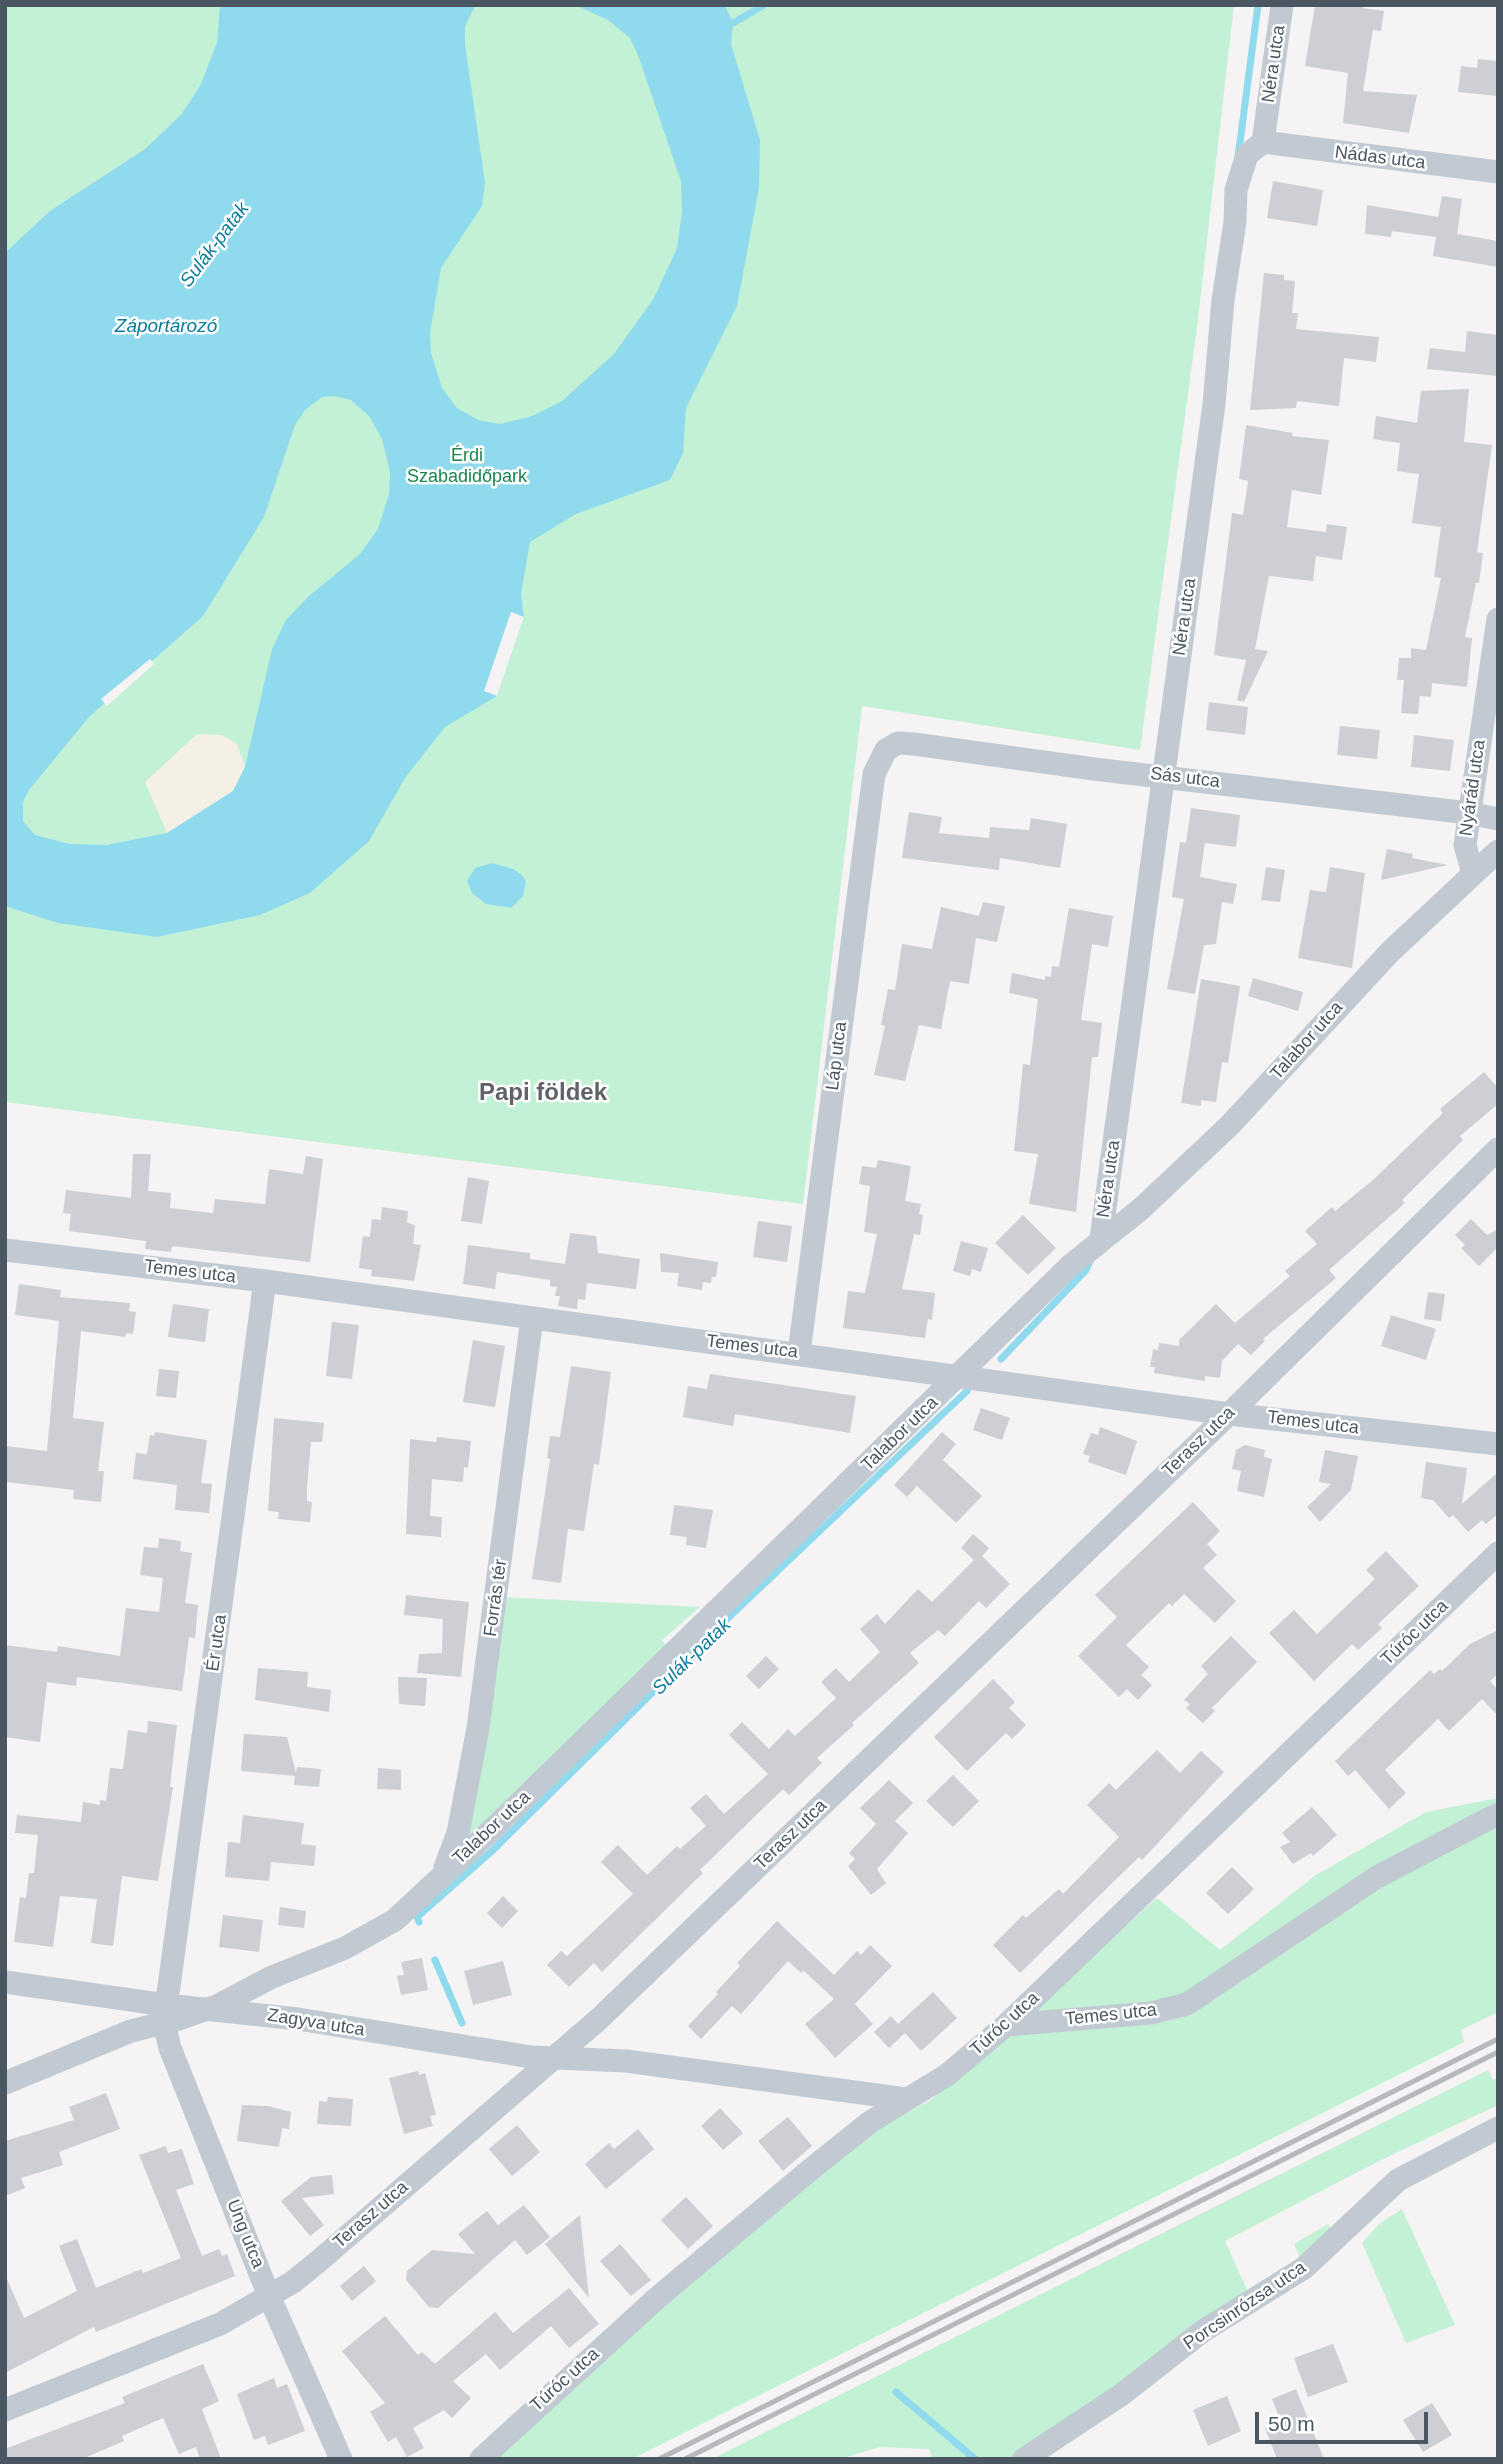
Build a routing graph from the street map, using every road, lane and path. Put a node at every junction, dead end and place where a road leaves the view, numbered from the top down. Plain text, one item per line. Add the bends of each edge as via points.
1 (1282, 5) edge
2 (1263, 142) junction
3 (1498, 172) edge
4 (1498, 619) edge
5 (879, 759) joint
6 (1163, 776) junction
7 (1469, 813) junction
8 (1498, 819) edge
9 (1498, 851) edge
10 (1473, 874) junction
11 (1498, 1149) edge
12 (1101, 1238) junction
13 (5, 1250) edge
14 (265, 1281) junction
15 (532, 1318) junction
16 (799, 1353) junction
17 (962, 1375) junction
18 (1229, 1413) junction
19 (1498, 1444) edge
20 (1498, 1553) edge
21 (1498, 1814) edge
22 (442, 1874) junction
23 (272, 1977) junction
24 (5, 1983) edge
25 (207, 2009) junction
26 (165, 2014) junction
27 (271, 2015) junction
28 (599, 2019) junction
29 (1006, 2025) junction
30 (553, 2057) junction
31 (626, 2061) junction
32 (5, 2083) edge
33 (906, 2099) junction
34 (1498, 2128) edge
35 (269, 2296) junction
36 (5, 2410) edge
37 (341, 2459) edge
38 (481, 2459) edge
39 (1024, 2459) edge

1 - 2 street, Néra utca
2 - 3 street, Nádas utca
2 - 6 street, Néra utca via 1247,155 1236,190 1214,404
4 - 7 street, Nyárád utca
5 - 6 street, Sás utca via 898,743
5 - 16 street, Láp utca
6 - 7 street, Sás utca
6 - 12 street, Néra utca
7 - 8 street, Sás utca
7 - 10 street, Nyárád utca via 1465,845
9 - 10 street, Talabor utca
10 - 12 street, Talabor utca via 1390,952 1230,1125 1142,1208
11 - 18 street, Terasz utca
12 - 17 street, Talabor utca
13 - 14 street, Temes utca
14 - 15 street, Temes utca
14 - 26 street, Ér utca
15 - 16 street, Temes utca
15 - 22 street, Forrás tér via 478,1728 458,1833
16 - 17 street, Temes utca
17 - 18 street, Temes utca
17 - 22 street, Talabor utca
18 - 19 street, Temes utca
18 - 28 street, Terasz utca
20 - 29 street, Túróc utca
21 - 29 street, Temes utca via 1377,1877 1186,2004 1151,2014
22 - 23 street, Talabor utca via 395,1920 345,1948
23 - 25 street, Talabor utca
23 - 27 street via 260,1999
24 - 26 street, Zagyva utca
25 - 26 street, Zagyva utca
25 - 27 street, Zagyva utca
26 - 32 street
26 - 35 street, Ung utca via 170,2048
27 - 30 street, Zagyva utca via 508,2054
28 - 30 street, Terasz utca
28 - 31 street via 599,2038 606,2049
29 - 33 street, Túróc utca via 947,2075
30 - 31 street, Zagyva utca
30 - 35 street, Terasz utca via 320,2260
31 - 33 street, Zagyva utca
33 - 38 street, Túróc utca via 870,2122 657,2298
34 - 39 street, Porcsinrózsa utca via 1398,2180 1304,2268 1203,2331 1121,2395
35 - 36 street, Terasz utca via 220,2324
35 - 37 street, Ung utca

